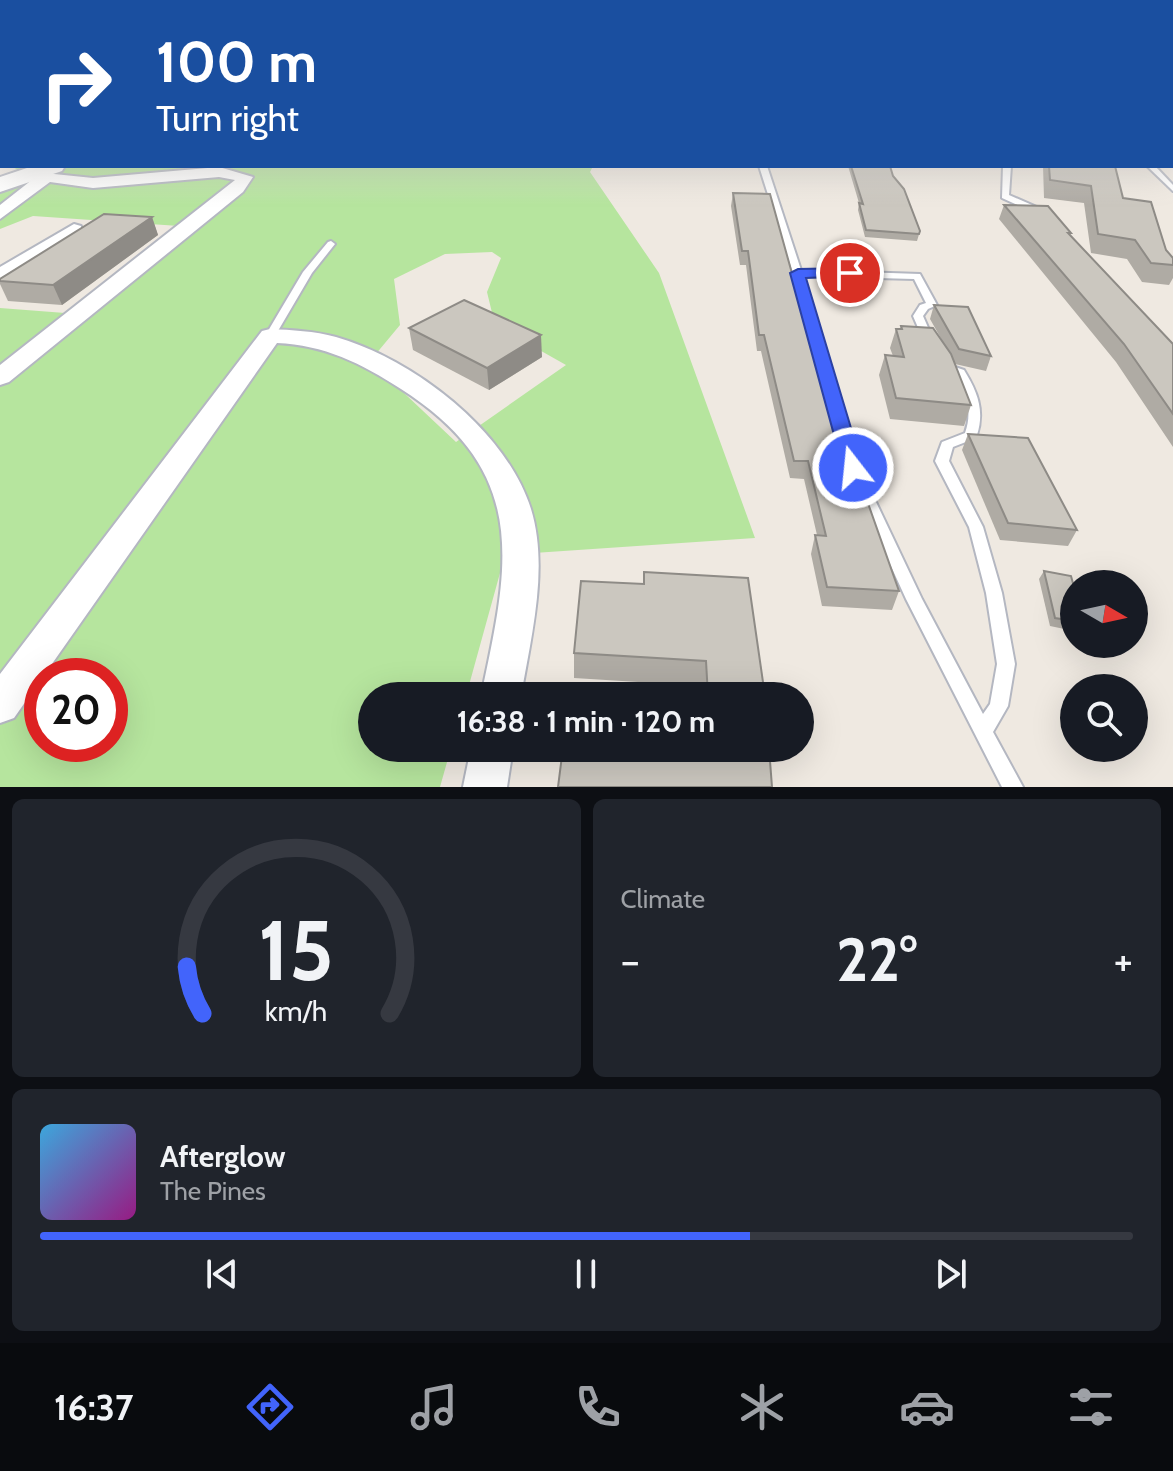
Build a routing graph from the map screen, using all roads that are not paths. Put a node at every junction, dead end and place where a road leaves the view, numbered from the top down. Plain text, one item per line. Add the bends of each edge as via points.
1 (764, 168) edge
2 (1007, 168) edge
3 (1153, 168) edge
4 (44, 173) edge
5 (0, 185) edge
6 (1173, 189) edge
7 (0, 214) edge
8 (1051, 216) edge
9 (74, 230) edge
10 (331, 244) dead end
11 (798, 273) junction
12 (0, 276) edge
13 (270, 336) junction
14 (0, 377) edge
15 (504, 682) edge
16 (0, 705) edge
17 (983, 732) junction
18 (489, 762) edge
19 (485, 787) edge
20 (1013, 787) edge

1 - 11 lane
2 - 8 lane via 1005,196
3 - 6 lane
4 - 5 main road
4 - 7 street
4 - 14 street via 93,183 219,172 245,177
9 - 12 street
10 - 13 lane
11 - 17 lane via 853,468 891,557
11 - 17 lane via 917,276 932,305 918,316 925,337 947,368 960,372 974,398 978,418 971,435 947,445 942,461 976,527 1006,664 999,706
13 - 15 street via 320,341 358,357 415,388 482,445 515,510 518,548
13 - 16 street
17 - 20 lane
18 - 19 street

